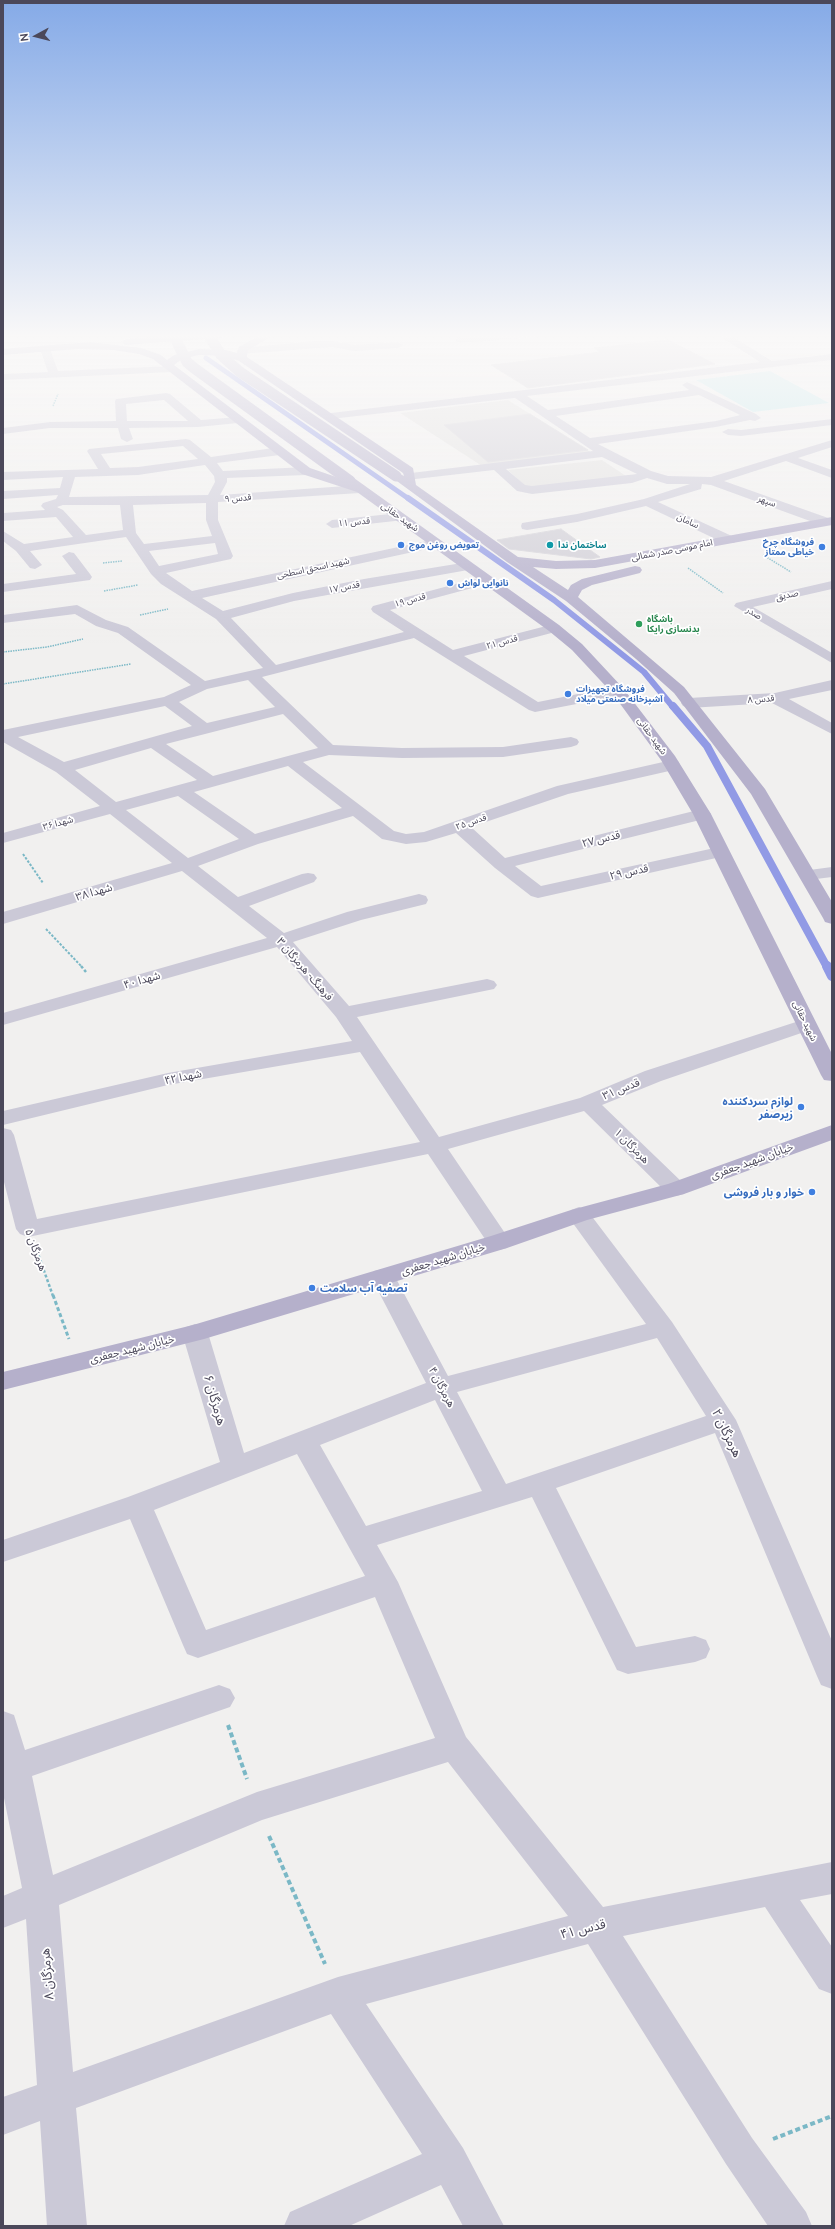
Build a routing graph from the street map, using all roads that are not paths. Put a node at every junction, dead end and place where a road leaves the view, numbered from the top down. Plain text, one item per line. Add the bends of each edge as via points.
1 (127, 438) edge
2 (262, 438) edge
3 (290, 438) edge
4 (341, 438) edge
5 (362, 438) edge
6 (582, 438) edge
7 (616, 438) edge
8 (588, 442) junction
9 (832, 443) edge
10 (130, 447) junction
11 (280, 451) junction
12 (604, 453) junction
13 (785, 457) junction
14 (209, 462) junction
15 (497, 467) junction
16 (138, 471) junction
17 (306, 471) junction
18 (70, 474) junction
19 (107, 474) junction
20 (647, 474) junction
21 (832, 474) edge
22 (220, 475) junction
23 (3, 476) edge
24 (406, 480) junction
25 (712, 481) junction
26 (593, 484) junction
27 (355, 485) junction
28 (142, 491) junction
29 (3, 494) edge
30 (212, 499) junction
31 (126, 501) junction
32 (62, 502) junction
33 (647, 502) junction
34 (619, 508) junction
35 (3, 517) edge
36 (400, 517) junction
37 (332, 524) dead end
38 (527, 526) dead end
39 (830, 526) edge
40 (130, 533) junction
41 (218, 539) junction
42 (82, 540) junction
43 (728, 540) junction
44 (9, 541) edge
45 (436, 543) junction
46 (143, 553) junction
47 (512, 560) junction
48 (73, 561) road end
49 (595, 564) junction
50 (35, 565) dead end
51 (468, 566) junction
52 (156, 571) junction
53 (614, 576) junction
54 (486, 580) junction
55 (826, 587) edge
56 (3, 588) edge
57 (571, 598) junction
58 (195, 599) junction
59 (741, 606) joint
60 (221, 616) junction
61 (3, 619) edge
62 (554, 628) junction
63 (416, 633) junction
64 (450, 655) junction
65 (832, 659) edge
66 (273, 670) junction
67 (251, 675) junction
68 (832, 685) edge
69 (202, 686) junction
70 (618, 691) junction
71 (776, 698) junction
72 (168, 701) junction
73 (689, 703) junction
74 (286, 709) junction
75 (204, 728) junction
76 (832, 730) edge
77 (3, 735) edge
78 (153, 742) junction
79 (571, 742) dead end
80 (329, 750) junction
81 (290, 760) junction
82 (672, 765) junction
83 (62, 768) junction
84 (210, 782) junction
85 (180, 790) junction
86 (112, 808) junction
87 (356, 810) junction
88 (702, 814) junction
89 (459, 826) junction
90 (6, 837) edge
91 (252, 840) junction
92 (719, 852) junction
93 (501, 864) junction
94 (185, 865) junction
95 (832, 872) edge
96 (808, 875) junction
97 (308, 878) dead end
98 (419, 900) dead end
99 (236, 904) junction
100 (3, 918) edge
101 (832, 918) edge
102 (281, 940) junction
103 (487, 985) dead end
104 (344, 1013) junction
105 (3, 1019) edge
106 (806, 1025) junction
107 (365, 1045) junction
108 (832, 1075) edge
109 (588, 1103) junction
110 (3, 1118) edge
111 (832, 1132) edge
112 (3, 1135) edge
113 (434, 1146) junction
114 (676, 1189) junction
115 (579, 1215) junction
116 (28, 1228) joint
117 (499, 1242) junction
118 (383, 1277) junction
119 (663, 1328) junction
120 (195, 1333) junction
121 (3, 1381) edge
122 (442, 1387) junction
123 (723, 1420) junction
124 (304, 1442) junction
125 (235, 1468) junction
126 (539, 1483) junction
127 (499, 1497) junction
128 (138, 1505) junction
129 (359, 1538) junction
130 (3, 1551) edge
131 (383, 1582) junction
132 (695, 1649) dead end
133 (832, 1676) edge
134 (219, 1698) dead end
135 (3, 1725) edge
136 (454, 1746) junction
137 (14, 1768) junction
138 (832, 1878) edge
139 (774, 1891) junction
140 (41, 1896) junction
141 (3, 1912) edge
142 (596, 1925) junction
143 (832, 1977) edge
144 (338, 1994) junction
145 (57, 2097) junction
146 (3, 2116) edge
147 (449, 2162) junction
148 (67, 2226) edge
149 (304, 2226) edge
150 (484, 2226) edge
151 (792, 2226) edge

1 - 10 street
2 - 11 main road, شهید حقانی
3 - 27 main road, bridge
4 - 24 main road, bridge
5 - 24 main road via 409,471
6 - 8 street
7 - 8 street
8 - 12 street
9 - 13 street
10 - 14 street via 186,442
10 - 19 street via 93,451
11 - 14 street
11 - 17 main road, شهید حقانی
12 - 15 street
12 - 20 street
13 - 21 street
13 - 25 street
14 - 16 street
14 - 22 street
15 - 24 street
15 - 26 street via 520,488
16 - 19 street
16 - 28 street
17 - 22 street
17 - 27 main road, شهید حقانی
18 - 19 street
18 - 23 street
18 - 32 street
20 - 25 street via 667,480
20 - 26 street via 632,479
22 - 30 street via 221,482
24 - 47 main road
25 - 33 street
25 - 39 street, سپهر
26 - 34 street
27 - 30 street, قدس ۹
27 - 36 main road, شهید حقانی
28 - 30 street, قدس ۹
28 - 31 street, قدس ۹
29 - 32 street
30 - 41 street via 212,520
31 - 32 street, قدس ۹
31 - 40 street
32 - 35 street
32 - 42 street
33 - 34 street
33 - 43 street, سامان
34 - 38 street
36 - 37 street, قدس ۱۱
36 - 45 main road, شهید حقانی
39 - 43 main road, امام موسی صدر شمالی
39 - 53 main road, امام موسی صدر شمالی via 752,549
40 - 42 street
40 - 46 street
41 - 46 street
41 - 52 street via 226,556
42 - 44 street
43 - 49 main road, امام موسی صدر شمالی
44 - 50 street
45 - 51 main road, شهید حقانی
45 - 58 street, شهید اسحق اسطحی
46 - 52 street
47 - 49 main road, امام موسی صدر شمالی via 556,565
47 - 57 main road
48 - 56 street via 85,577
49 - 53 main road via 596,570
51 - 54 main road, شهید حقانی
51 - 60 street, قدس ۱۷ via 364,582
52 - 58 street via 166,581
53 - 57 main road, امام موسی صدر شمالی via 588,582 576,588
54 - 62 main road, شهید حقانی
54 - 63 street, قدس ۱۹ via 378,609
55 - 59 street, صدیق
57 - 73 main road via 668,680
58 - 60 street
59 - 65 street, صدر
60 - 66 street
61 - 69 street via 77,609 101,623 123,630
62 - 64 street, قدس ۲۱
62 - 70 main road, شهید حقانی
63 - 64 street
63 - 66 street
64 - 70 street via 535,707
66 - 67 street
67 - 69 street
67 - 74 street
68 - 71 street, قدس ۸
69 - 72 street
70 - 82 main road, شهید حقانی
71 - 73 street, قدس ۸
71 - 76 street
72 - 75 street
72 - 77 street
73 - 96 main road via 759,793
74 - 75 street
74 - 80 street
75 - 78 street
77 - 83 street, فرهنگ- هرمزگان ۳
78 - 83 street
78 - 84 street
79 - 80 street, شهدا ۳۶ via 503,752 402,753
80 - 81 street, شهدا ۳۶
81 - 84 street, شهدا ۳۶
81 - 87 street, قدس ۲۵
82 - 88 main road, شهید حقانی
82 - 89 street, قدس ۲۵ via 563,790
83 - 86 street, فرهنگ- هرمزگان ۳
84 - 85 street, شهدا ۳۶
85 - 86 street, شهدا ۳۶
85 - 91 street
86 - 90 street, شهدا ۳۶
86 - 94 street, فرهنگ- هرمزگان ۳
87 - 89 street, قدس ۲۵ via 388,835 406,839 426,837
87 - 91 street, شهدا ۳۸
88 - 92 main road, شهید حقانی
88 - 93 street, قدس ۲۷
89 - 93 street
91 - 94 street, شهدا ۳۸
92 - 93 street, قدس ۲۹ via 538,892
92 - 106 main road, شهید حقانی via 763,934
94 - 99 street, فرهنگ- هرمزگان ۳
94 - 100 street, شهدا ۳۸
95 - 96 street
96 - 101 main road
97 - 99 street
98 - 102 street, شهدا ۴۰ via 354,916
99 - 102 street, فرهنگ- هرمزگان ۳
102 - 104 street, فرهنگ- هرمزگان ۳
102 - 105 street, شهدا ۴۰
103 - 104 street
104 - 107 street, فرهنگ- هرمزگان ۳
106 - 108 main road, شهید حقانی
106 - 109 street, قدس ۳۱ via 653,1076
107 - 110 street, شهدا ۴۲ via 168,1079
107 - 113 street, فرهنگ- هرمزگان ۳
109 - 113 street, قدس ۳۱
109 - 114 street, هرمزگان ۱
111 - 114 main road, خیابان شهید جعفری
112 - 116 street, هرمزگان ۵
113 - 116 street, قدس ۳۱
113 - 117 street, فرهنگ- هرمزگان ۳
114 - 115 main road, خیابان شهید جعفری
115 - 117 main road, خیابان شهید جعفری
115 - 119 street, هرمزگان ۲
117 - 118 main road, خیابان شهید جعفری
118 - 120 main road, خیابان شهید جعفری
118 - 122 street, هرمزگان ۴
119 - 122 street
119 - 123 street, هرمزگان ۲
120 - 121 main road, خیابان شهید جعفری
120 - 125 street, هرمزگان ۶
122 - 124 street
122 - 127 street, هرمزگان ۴
123 - 126 street
123 - 133 street, هرمزگان ۲
124 - 125 street
124 - 129 street
125 - 128 street
126 - 127 street
126 - 132 street via 628,1661
127 - 129 street
128 - 130 street
128 - 131 street via 198,1645
129 - 131 street
131 - 136 street
134 - 137 street
135 - 137 street, هرمزگان ۸
136 - 140 street via 257,1807
136 - 142 street
137 - 140 street, هرمزگان ۸
138 - 139 street, قدس ۴۱
139 - 142 street, قدس ۴۱
139 - 143 street
140 - 141 street
140 - 145 street, هرمزگان ۸
142 - 144 street, قدس ۴۱
142 - 151 street via 739,2152
144 - 145 street, قدس ۴۱
144 - 147 street
145 - 146 street, قدس ۴۱
145 - 148 street, هرمزگان ۸
147 - 149 street
147 - 150 street

